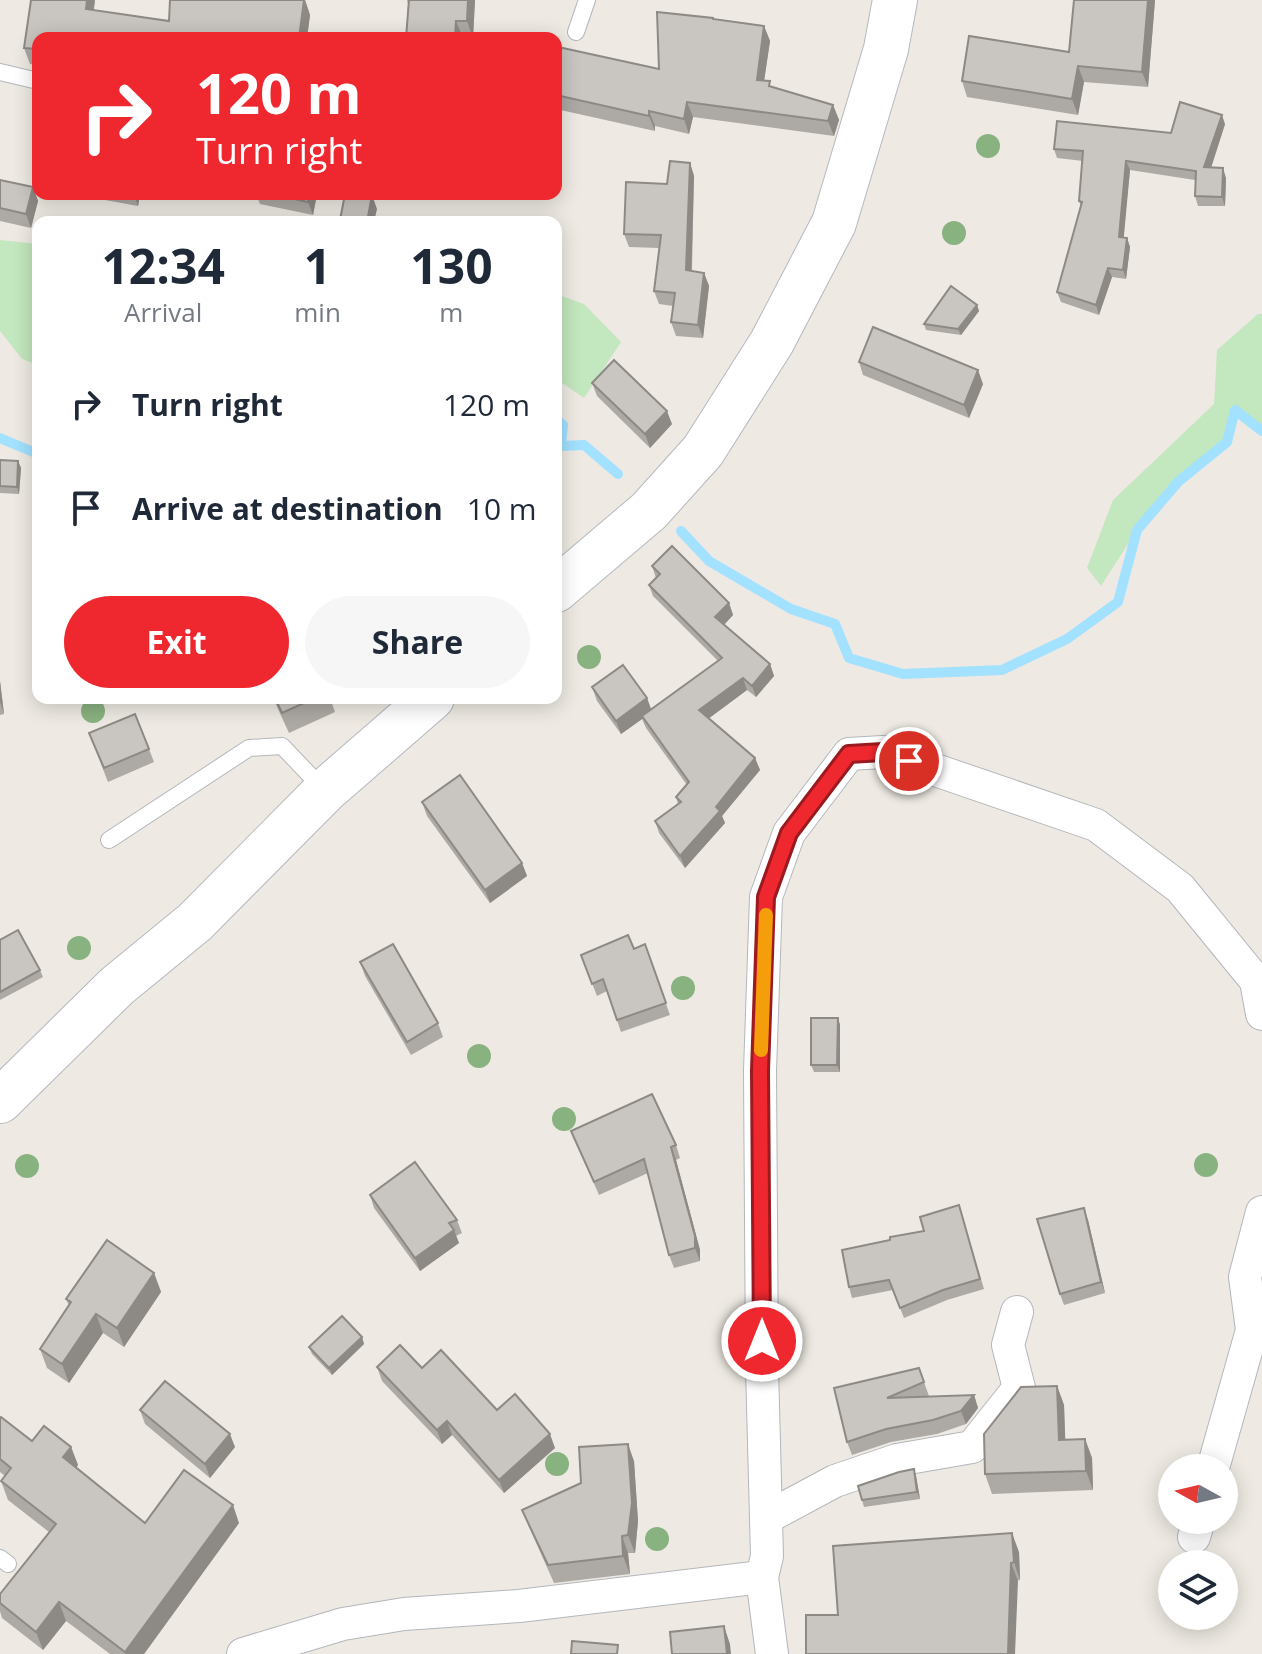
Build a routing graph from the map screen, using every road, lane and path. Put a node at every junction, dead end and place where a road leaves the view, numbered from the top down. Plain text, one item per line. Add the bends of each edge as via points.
1 (587, 0) edge
2 (895, 0) edge
3 (576, 32) dead end
4 (0, 72) edge
5 (32, 80) edge
6 (562, 585) edge
7 (425, 704) edge
8 (325, 791) junction
9 (109, 840) dead end
10 (1262, 1014) edge
11 (0, 1101) edge
12 (1262, 1212) edge
13 (1017, 1312) dead end
14 (1217, 1454) edge
15 (766, 1518) junction
16 (762, 1577) junction
17 (342, 1639) edge
18 (243, 1654) edge
19 (772, 1654) edge

1 - 3 lane
2 - 6 main road via 886,49 834,223 772,342 703,451 649,511
4 - 5 lane
7 - 8 main road
8 - 9 lane via 282,746 249,748
8 - 11 main road via 195,922 117,986
10 - 15 street via 1256,981 1180,888 1096,825 883,752 849,754 789,833 766,897 760,1071
12 - 14 street via 1245,1277 1252,1330
13 - 15 street via 1008,1345 1019,1388 972,1447 897,1460 835,1481
15 - 16 street
16 - 17 street via 404,1614
16 - 19 street
17 - 18 street

